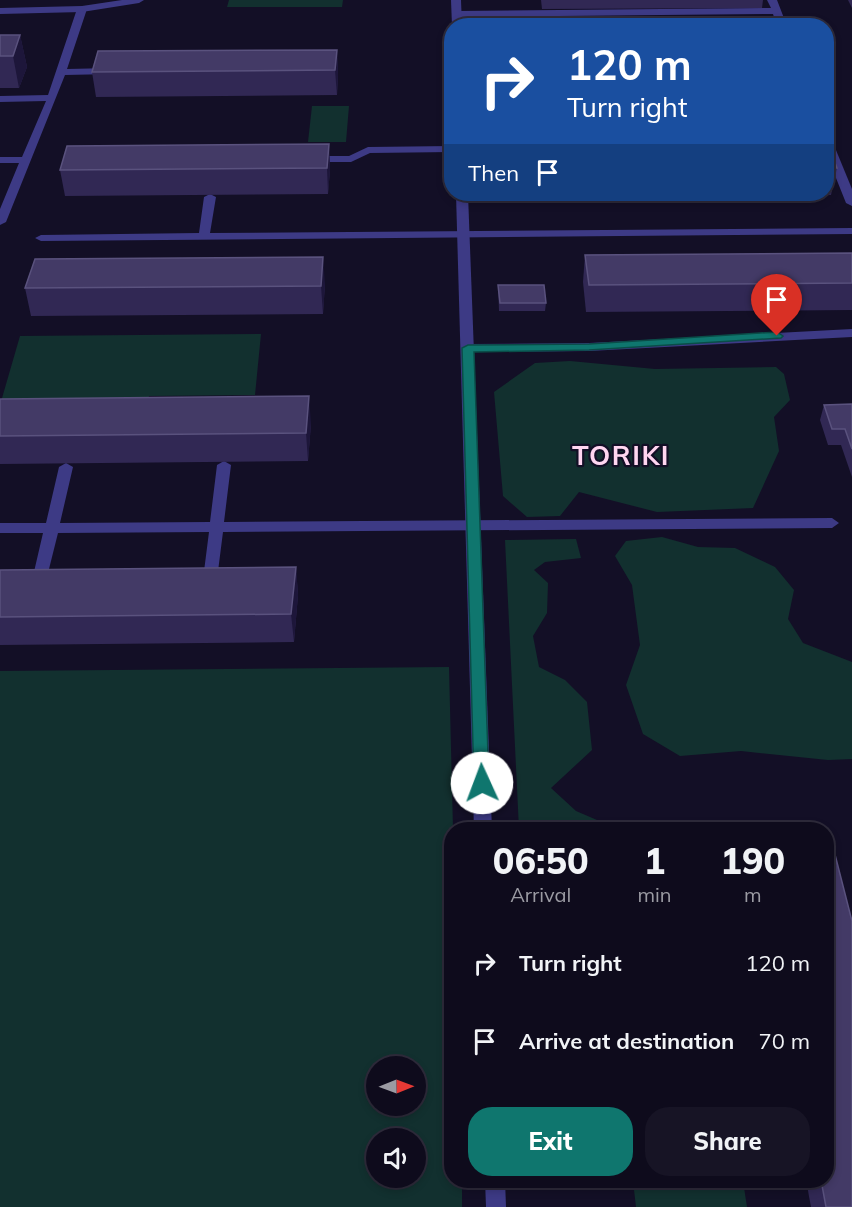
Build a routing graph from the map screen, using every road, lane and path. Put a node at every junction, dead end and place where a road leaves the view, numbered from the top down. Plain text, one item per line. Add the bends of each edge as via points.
1 (139, 0) edge
2 (456, 0) edge
3 (772, 0) edge
4 (82, 9) junction
5 (0, 11) edge
6 (776, 11) junction
7 (457, 14) junction
8 (457, 18) edge
9 (779, 18) edge
10 (126, 71) edge
11 (61, 72) junction
12 (52, 98) junction
13 (0, 99) edge
14 (444, 149) edge
15 (834, 158) edge
16 (294, 159) edge
17 (0, 160) edge
18 (26, 160) junction
19 (210, 197) edge
20 (462, 201) edge
21 (852, 203) edge
22 (0, 222) edge
23 (852, 231) edge
24 (463, 236) junction
25 (204, 237) junction
26 (41, 238) dead end
27 (852, 333) edge
28 (468, 348) junction
29 (224, 465) edge
30 (66, 466) edge
31 (832, 523) dead end
32 (473, 525) junction
33 (217, 527) junction
34 (0, 528) edge
35 (51, 528) junction
36 (209, 590) edge
37 (36, 592) edge
38 (483, 822) edge
39 (495, 1188) edge
40 (496, 1207) edge

1 - 4 street
2 - 7 street
3 - 6 street
4 - 5 street
4 - 11 street
6 - 7 street
6 - 9 street
7 - 8 street
10 - 11 street
11 - 12 street
12 - 13 street
12 - 18 street
14 - 16 street via 368,150 351,159
15 - 21 street
17 - 18 street
18 - 22 street
19 - 25 street
20 - 24 street
23 - 24 street
24 - 25 street
24 - 28 street
25 - 26 street
27 - 28 street via 589,347
28 - 32 street
29 - 33 street
30 - 35 street
31 - 32 street
32 - 33 street
32 - 38 street
33 - 35 street
33 - 36 street
34 - 35 street
35 - 37 street
39 - 40 street

